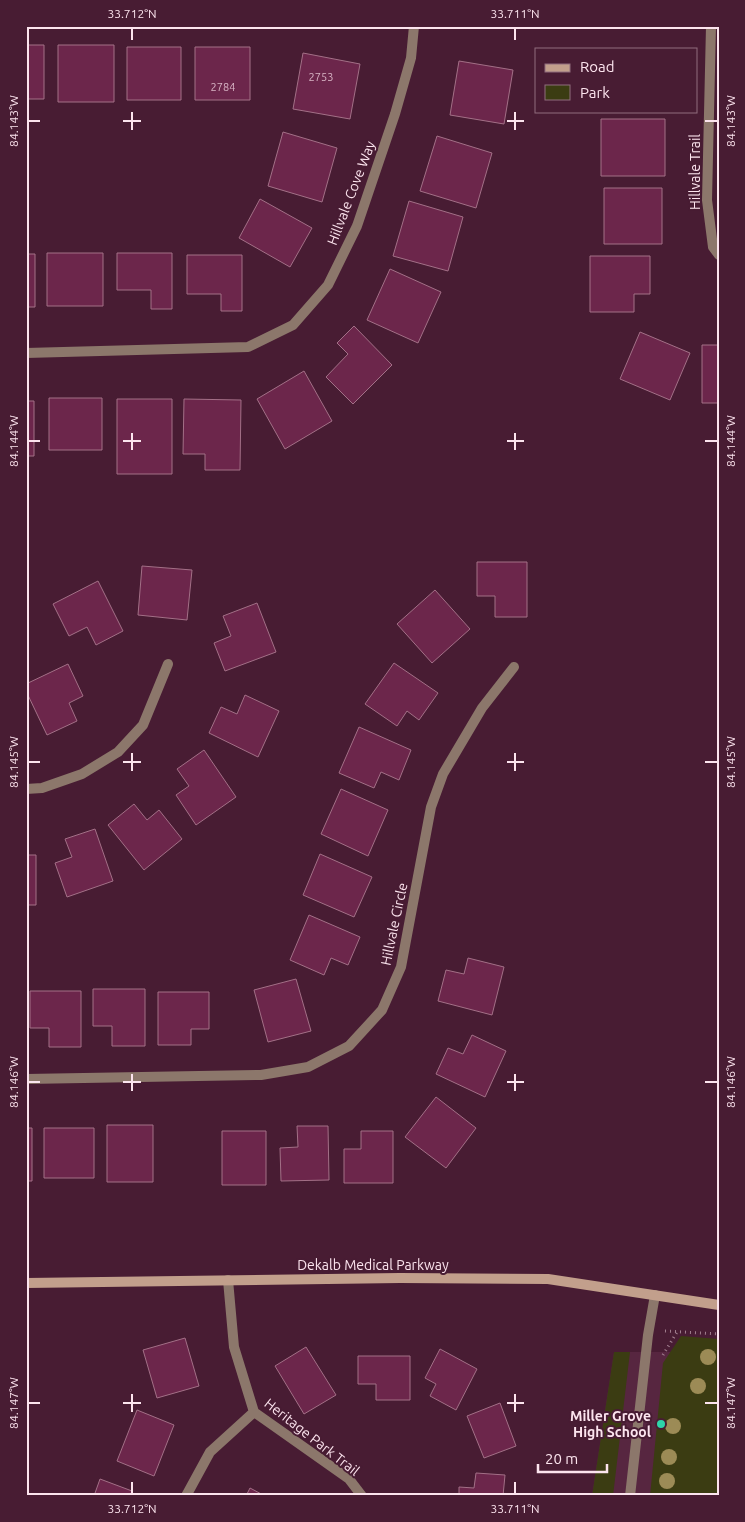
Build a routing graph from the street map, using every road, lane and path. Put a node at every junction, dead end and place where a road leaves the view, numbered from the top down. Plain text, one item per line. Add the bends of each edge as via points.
1 (414, 26) edge
2 (711, 26) edge
3 (719, 255) edge
4 (26, 353) edge
5 (168, 664) dead end
6 (514, 667) dead end
7 (26, 789) edge
8 (26, 1079) edge
9 (228, 1280) junction
10 (26, 1283) edge
11 (655, 1295) junction
12 (719, 1305) edge
13 (664, 1331) dead end
14 (719, 1334) edge
15 (254, 1412) junction
16 (186, 1496) edge
17 (362, 1496) edge
18 (630, 1496) edge

1 - 4 street, Hillvale Cove Way via 411,58 357,226 328,285 293,325 248,347
2 - 3 street, Hillvale Trail via 707,200 713,247
5 - 7 street via 143,725 118,752 82,774 42,788
6 - 8 street, Hillvale Circle via 482,708 443,774 431,807 401,967 382,1010 349,1046 308,1067 261,1075
9 - 10 main road, Dekalb Medical Parkway
9 - 11 main road, Dekalb Medical Parkway via 548,1279
9 - 15 street, Heritage Park Trail via 234,1347
11 - 12 main road, Dekalb Medical Parkway
11 - 18 street
13 - 14 path
15 - 16 street via 210,1452
15 - 17 street, Heritage Park Trail via 349,1479

